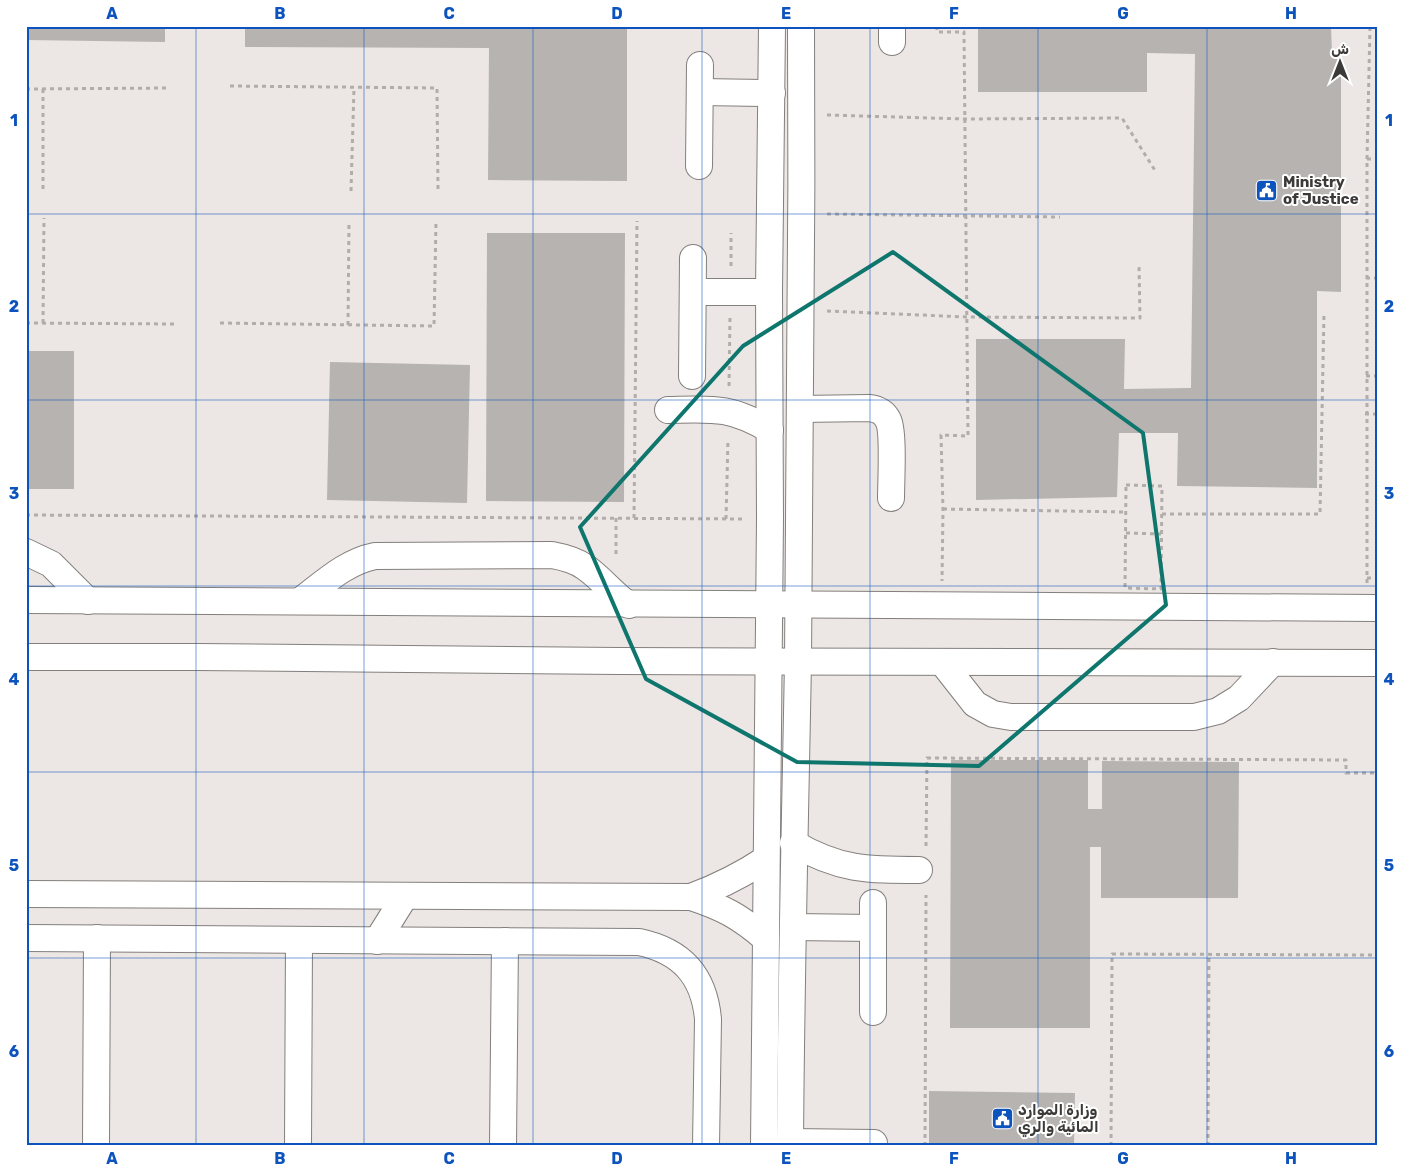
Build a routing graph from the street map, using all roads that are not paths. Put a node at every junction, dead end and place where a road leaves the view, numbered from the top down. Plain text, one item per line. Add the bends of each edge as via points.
1 (772, 26) edge
2 (801, 26) edge
3 (700, 65) dead end
4 (700, 92) junction
5 (772, 93) junction
6 (699, 166) dead end
7 (693, 258) dead end
8 (693, 292) junction
9 (769, 292) junction
10 (692, 376) dead end
11 (800, 409) junction
12 (668, 410) dead end
13 (770, 430) junction
14 (891, 498) dead end
15 (26, 552) edge
16 (26, 600) edge
17 (88, 601) junction
18 (300, 601) junction
19 (630, 604) junction
20 (769, 605) junction
21 (798, 605) junction
22 (1372, 608) edge
23 (26, 657) edge
24 (768, 661) junction
25 (798, 661) junction
26 (942, 662) junction
27 (1273, 662) junction
28 (1377, 663) edge
29 (793, 843) junction
30 (766, 858) junction
31 (924, 868) road end
32 (26, 894) edge
33 (405, 896) junction
34 (691, 897) junction
35 (793, 927) junction
36 (26, 938) edge
37 (97, 938) junction
38 (766, 939) junction
39 (299, 940) junction
40 (377, 941) junction
41 (505, 942) junction
42 (873, 1012) dead end
43 (874, 1143) dead end
44 (790, 1144) edge
45 (96, 1146) edge
46 (298, 1146) edge
47 (503, 1146) edge
48 (706, 1146) edge
49 (764, 1146) edge

1 - 5 street
2 - 11 street
3 - 4 street
4 - 5 street
4 - 6 street
5 - 9 street
7 - 8 street
8 - 9 street
8 - 10 street
9 - 13 street
11 - 14 street via 869,408 884,413 890,426
11 - 21 street
12 - 13 street via 728,411
13 - 20 street
15 - 17 street via 51,564
16 - 17 street
17 - 18 street
18 - 19 street
18 - 19 street via 348,565 363,558 552,555 585,566
19 - 20 street
20 - 21 street
20 - 24 street
21 - 22 street
21 - 25 street
23 - 24 street
24 - 25 street
24 - 30 street
25 - 26 street
25 - 29 street
26 - 27 street
26 - 27 street via 975,704 993,714 1011,717 1194,717 1218,711 1239,698
27 - 28 street
29 - 31 street via 824,859 850,867 871,870
29 - 35 street
30 - 34 street via 717,888
30 - 38 street
32 - 33 street
33 - 34 street
33 - 40 street
34 - 38 street via 744,920
35 - 42 street via 873,915
35 - 44 street
36 - 37 street
37 - 39 street
37 - 45 street
38 - 49 street
39 - 40 street
39 - 46 street
40 - 41 street
41 - 47 street
41 - 48 street via 639,942 668,951 692,971 701,986 708,1019
43 - 44 street

